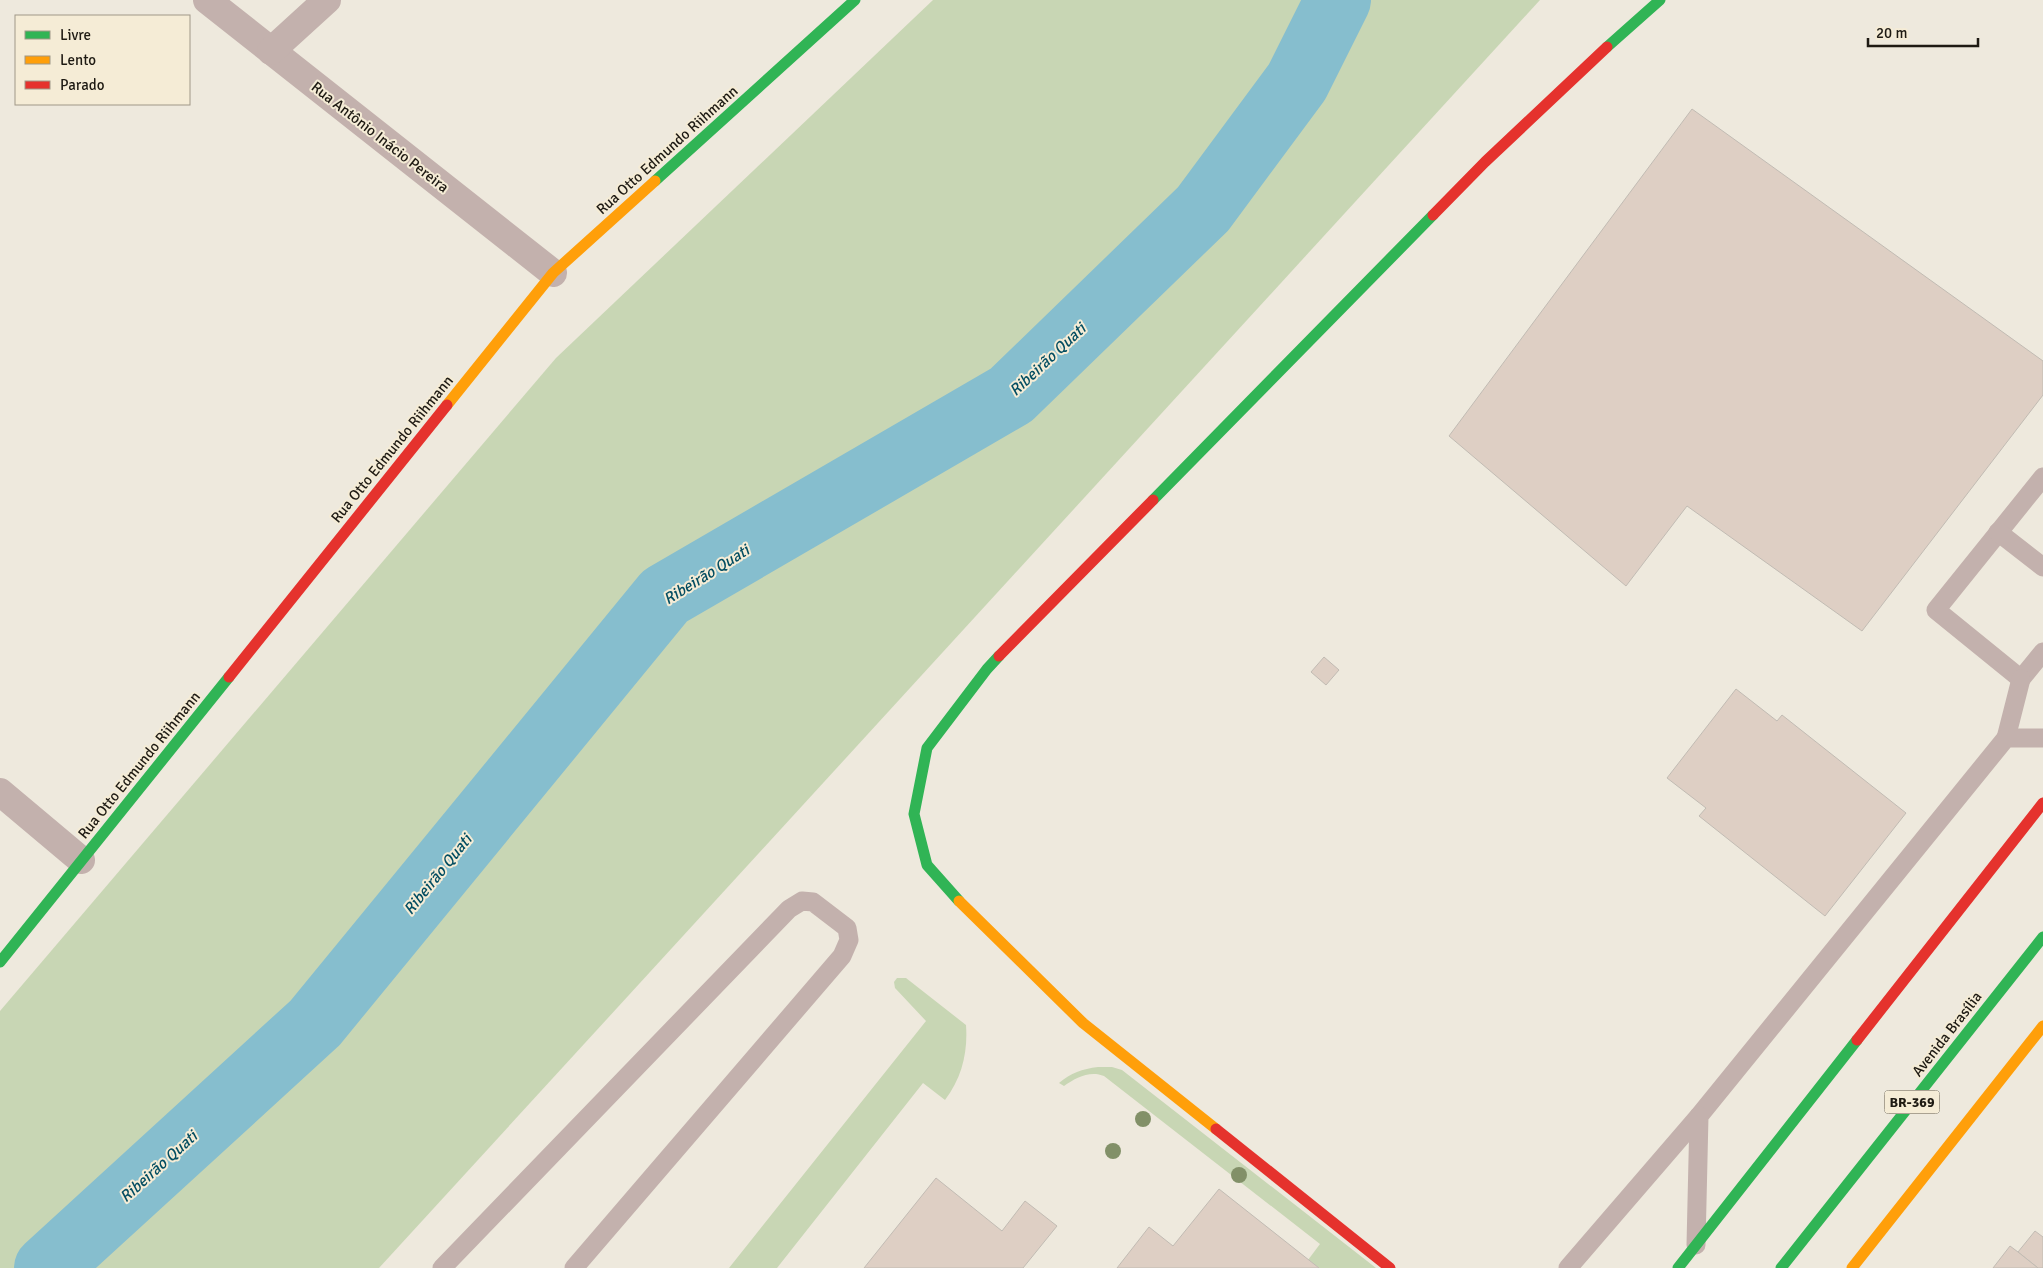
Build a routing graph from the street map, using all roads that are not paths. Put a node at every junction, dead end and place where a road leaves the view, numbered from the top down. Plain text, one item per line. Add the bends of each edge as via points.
1 (207, 0) edge
2 (327, 0) edge
3 (855, 0) edge
4 (1660, 0) edge
5 (271, 51) junction
6 (553, 273) junction
7 (2043, 477) edge
8 (1998, 532) junction
9 (2043, 567) edge
10 (2043, 652) edge
11 (2021, 679) junction
12 (2006, 738) junction
13 (2043, 738) edge
14 (0, 792) edge
15 (2043, 802) edge
16 (82, 860) junction
17 (2043, 937) edge
18 (0, 962) edge
19 (2043, 1026) edge
20 (1699, 1116) junction
21 (1696, 1245) junction
22 (442, 1268) edge
23 (574, 1268) edge
24 (1390, 1268) edge
25 (1568, 1268) edge
26 (1678, 1268) edge
27 (1781, 1268) edge
28 (1852, 1268) edge

1 - 5 street, Rua Antônio Inácio Pereira
2 - 5 street
3 - 6 main road, Rua Otto Edmundo Riihmann
4 - 24 main road via 1464,183 988,669 927,748 914,814 927,865 971,915 1083,1023
5 - 6 street, Rua Antônio Inácio Pereira
6 - 16 main road, Rua Otto Edmundo Riihmann
7 - 8 lane
8 - 9 lane
8 - 11 lane via 1936,610
10 - 11 lane
11 - 12 lane
12 - 13 lane
12 - 20 lane
14 - 16 street
15 - 21 main road
16 - 18 main road, Rua Otto Edmundo Riihmann
17 - 27 main road, Avenida Brasília / BR-369
19 - 28 main road
20 - 21 lane
20 - 25 lane
21 - 26 main road
22 - 23 lane via 790,909 802,902 813,902 847,928 849,940 842,956

